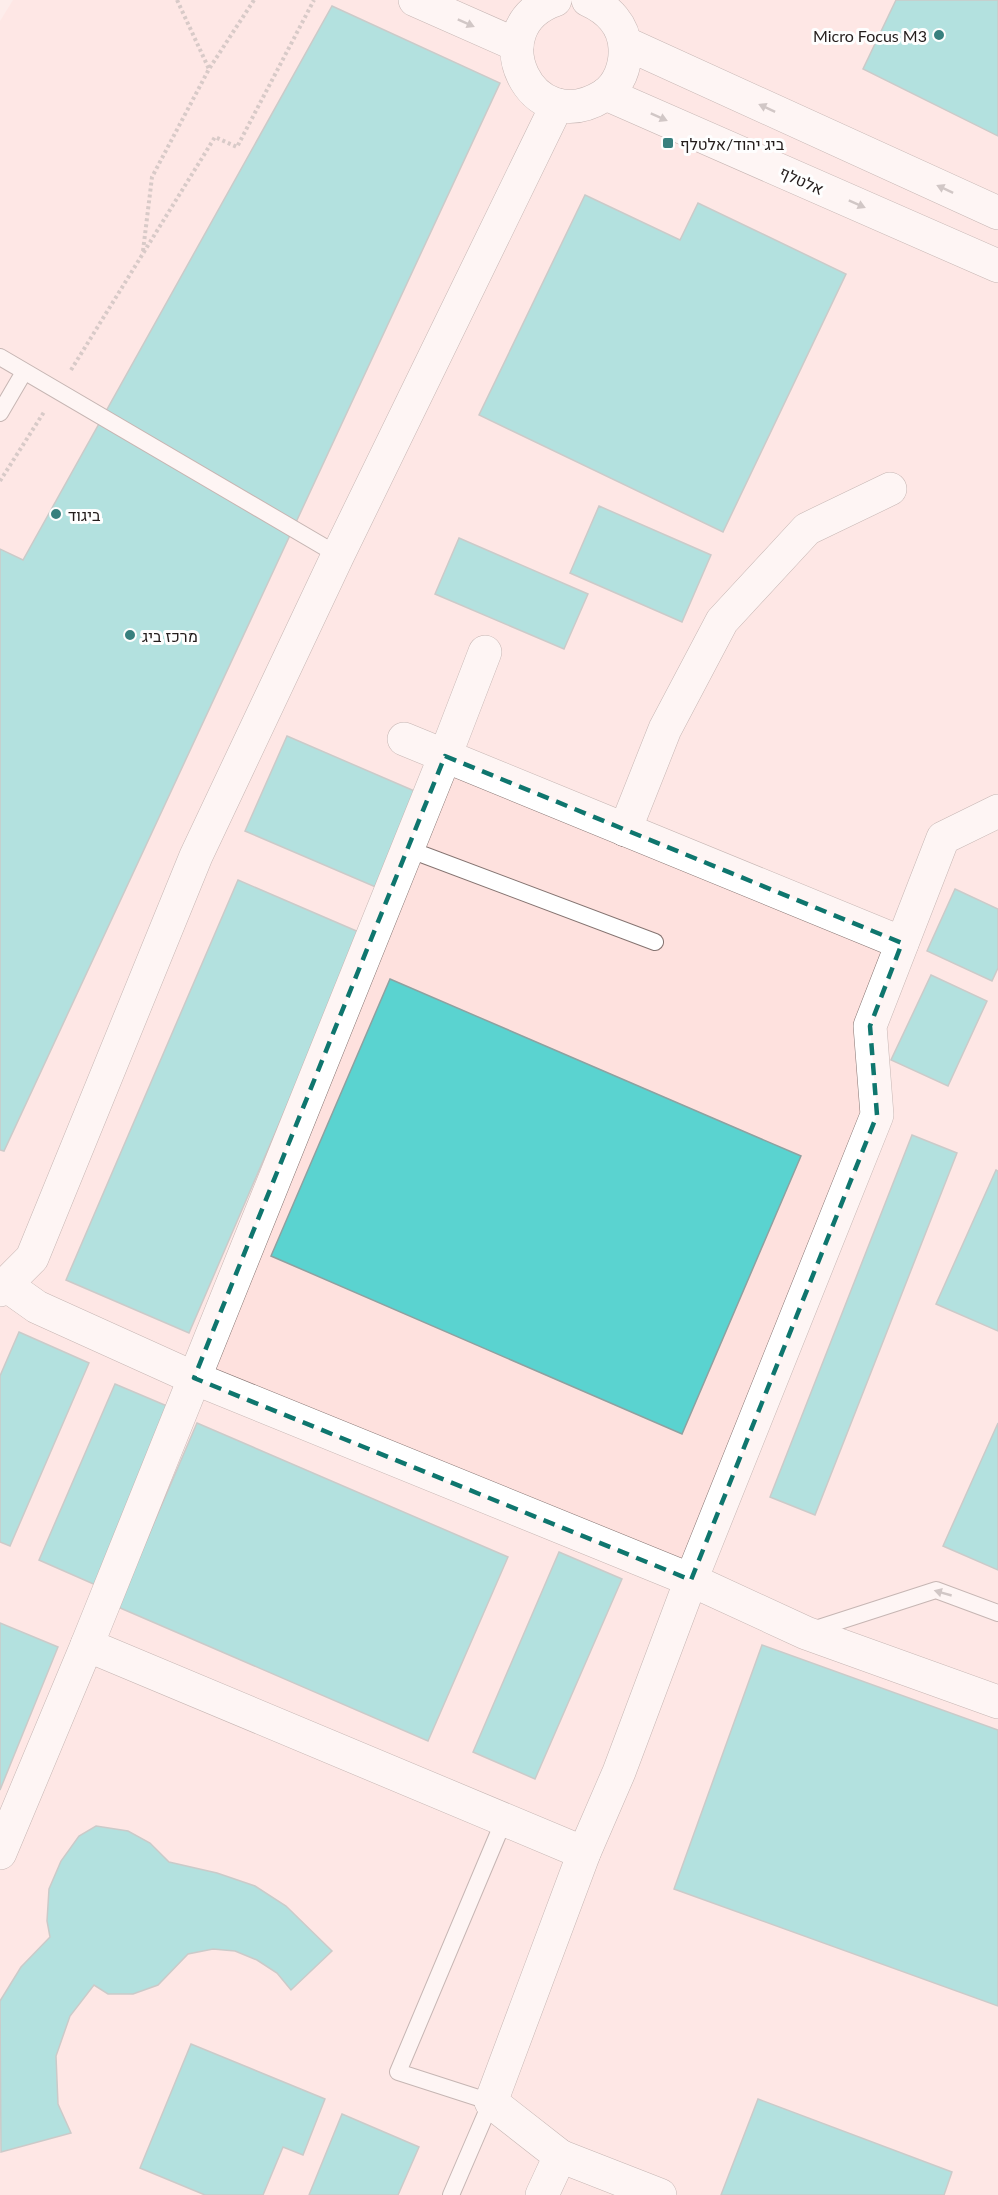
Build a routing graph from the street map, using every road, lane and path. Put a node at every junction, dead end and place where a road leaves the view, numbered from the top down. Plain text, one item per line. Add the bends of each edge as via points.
1 (177, 0) edge
2 (254, 0) edge
3 (314, 0) edge
4 (415, 0) edge
5 (588, 0) edge
6 (536, 3) edge
7 (625, 43) junction
8 (517, 45) junction
9 (209, 69) junction
10 (606, 94) junction
11 (557, 105) junction
12 (998, 213) edge
13 (142, 255) junction
14 (998, 266) edge
15 (0, 357) edge
16 (24, 372) junction
17 (57, 392) junction
18 (0, 413) edge
19 (0, 481) edge
20 (890, 489) dead end
21 (338, 555) junction
22 (485, 652) dead end
23 (404, 739) dead end
24 (445, 756) junction
25 (998, 811) edge
26 (625, 830) junction
27 (408, 849) junction
28 (655, 942) dead end
29 (902, 943) junction
30 (3, 1287) edge
31 (194, 1378) junction
32 (691, 1580) junction
33 (998, 1613) edge
34 (806, 1633) junction
35 (87, 1645) junction
36 (998, 1701) edge
37 (504, 1820) junction
38 (0, 1853) edge
39 (584, 1853) junction
40 (491, 2102) junction
41 (560, 2156) junction
42 (451, 2195) edge
43 (542, 2195) edge
44 (660, 2195) edge

1 - 9 path
2 - 9 path
3 - 13 path via 237,147 215,137
4 -> 8 street
5 - 7 street via 612,16
6 - 8 street
7 - 10 street via 622,71
12 -> 7 street
8 - 11 street via 522,76 536,93
9 - 13 path via 152,177
10 - 11 street via 574,107
10 -> 14 street, אלטלף
11 - 21 street
13 - 17 path
15 - 16 lane
16 - 17 lane
16 - 18 lane
17 - 19 path
17 - 21 lane
20 - 26 street via 807,529 722,621 665,729
21 - 30 street via 196,856 32,1258
22 - 24 street
23 - 24 street
24 - 26 street
24 - 27 street
25 - 29 street via 943,838
26 - 29 street
27 - 28 lane
27 - 31 street
29 - 32 street via 870,1026 877,1115
30 - 31 street via 37,1307
31 - 32 street
31 - 35 street
32 - 34 street
32 - 39 street via 619,1772
33 -> 34 lane via 936,1590
34 - 36 street
35 - 37 street
35 - 38 street
37 - 39 street
37 - 40 lane via 398,2072
39 - 40 street
40 - 41 street
40 - 42 lane
41 - 43 street
41 - 44 street

